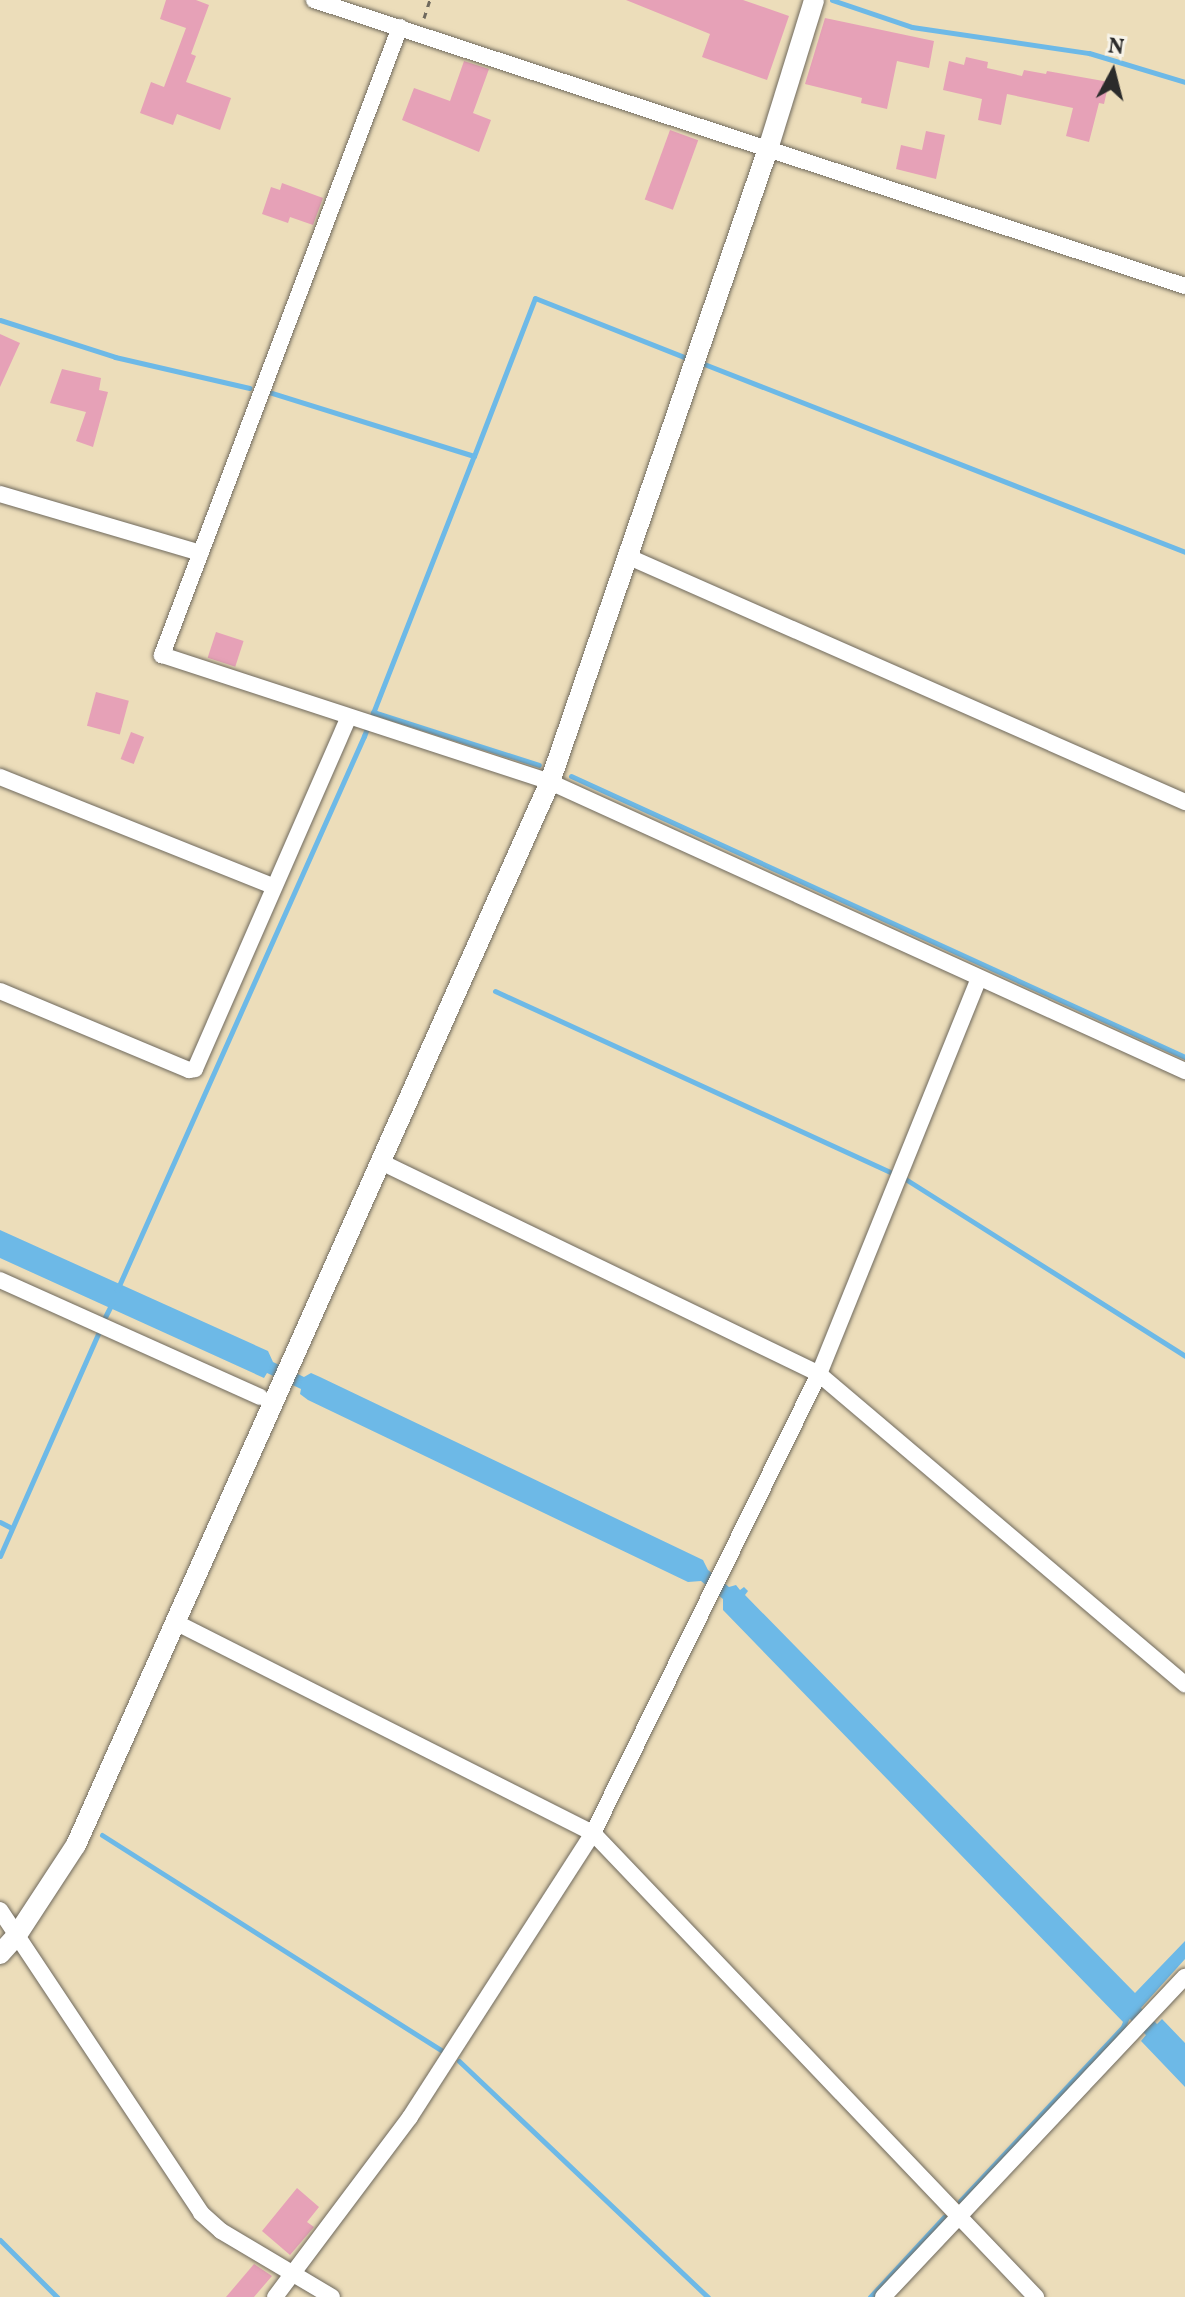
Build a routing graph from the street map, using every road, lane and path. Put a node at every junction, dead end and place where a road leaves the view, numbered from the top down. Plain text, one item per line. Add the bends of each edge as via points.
1 (314, 0) edge
2 (430, 0) edge
3 (814, 0) edge
4 (400, 27) junction
5 (419, 33) junction
6 (768, 149) junction
7 (1185, 286) edge
8 (0, 494) edge
9 (200, 553) junction
10 (629, 557) junction
11 (363, 722) junction
12 (0, 777) edge
13 (550, 782) junction
14 (1185, 802) edge
15 (273, 886) junction
16 (979, 978) junction
17 (0, 991) edge
18 (1185, 1071) edge
19 (381, 1162) junction
20 (0, 1280) edge
21 (819, 1374) junction
22 (270, 1394) junction
23 (175, 1622) junction
24 (1185, 1684) edge
25 (593, 1833) junction
26 (0, 1910) edge
27 (17, 1935) junction
28 (0, 1954) edge
29 (1185, 1977) edge
30 (959, 2216) junction
31 (296, 2274) junction
32 (275, 2297) edge
33 (332, 2297) edge
34 (883, 2297) edge
35 (1036, 2297) edge

1 - 4 street
2 - 5 path
3 - 6 street
4 - 5 street
4 - 9 street
5 - 6 street
6 - 7 street
6 - 10 street
8 - 9 street
9 - 11 street via 162,655
10 - 13 street
10 - 14 street
11 - 13 street
11 - 15 street
12 - 15 street
13 - 16 street
13 - 19 street
15 - 17 street via 195,1069
16 - 18 street
16 - 21 street
19 - 21 street
19 - 22 street via 294,1359
20 - 22 street
21 - 24 street
21 - 25 street
22 - 23 street
23 - 25 street
23 - 27 street via 76,1845
25 - 30 street
25 - 31 street via 410,2117
26 - 27 street
27 - 28 street
27 - 31 street via 201,2213 221,2231
29 - 30 street
30 - 34 street
30 - 35 street
31 - 32 street
31 - 33 street

